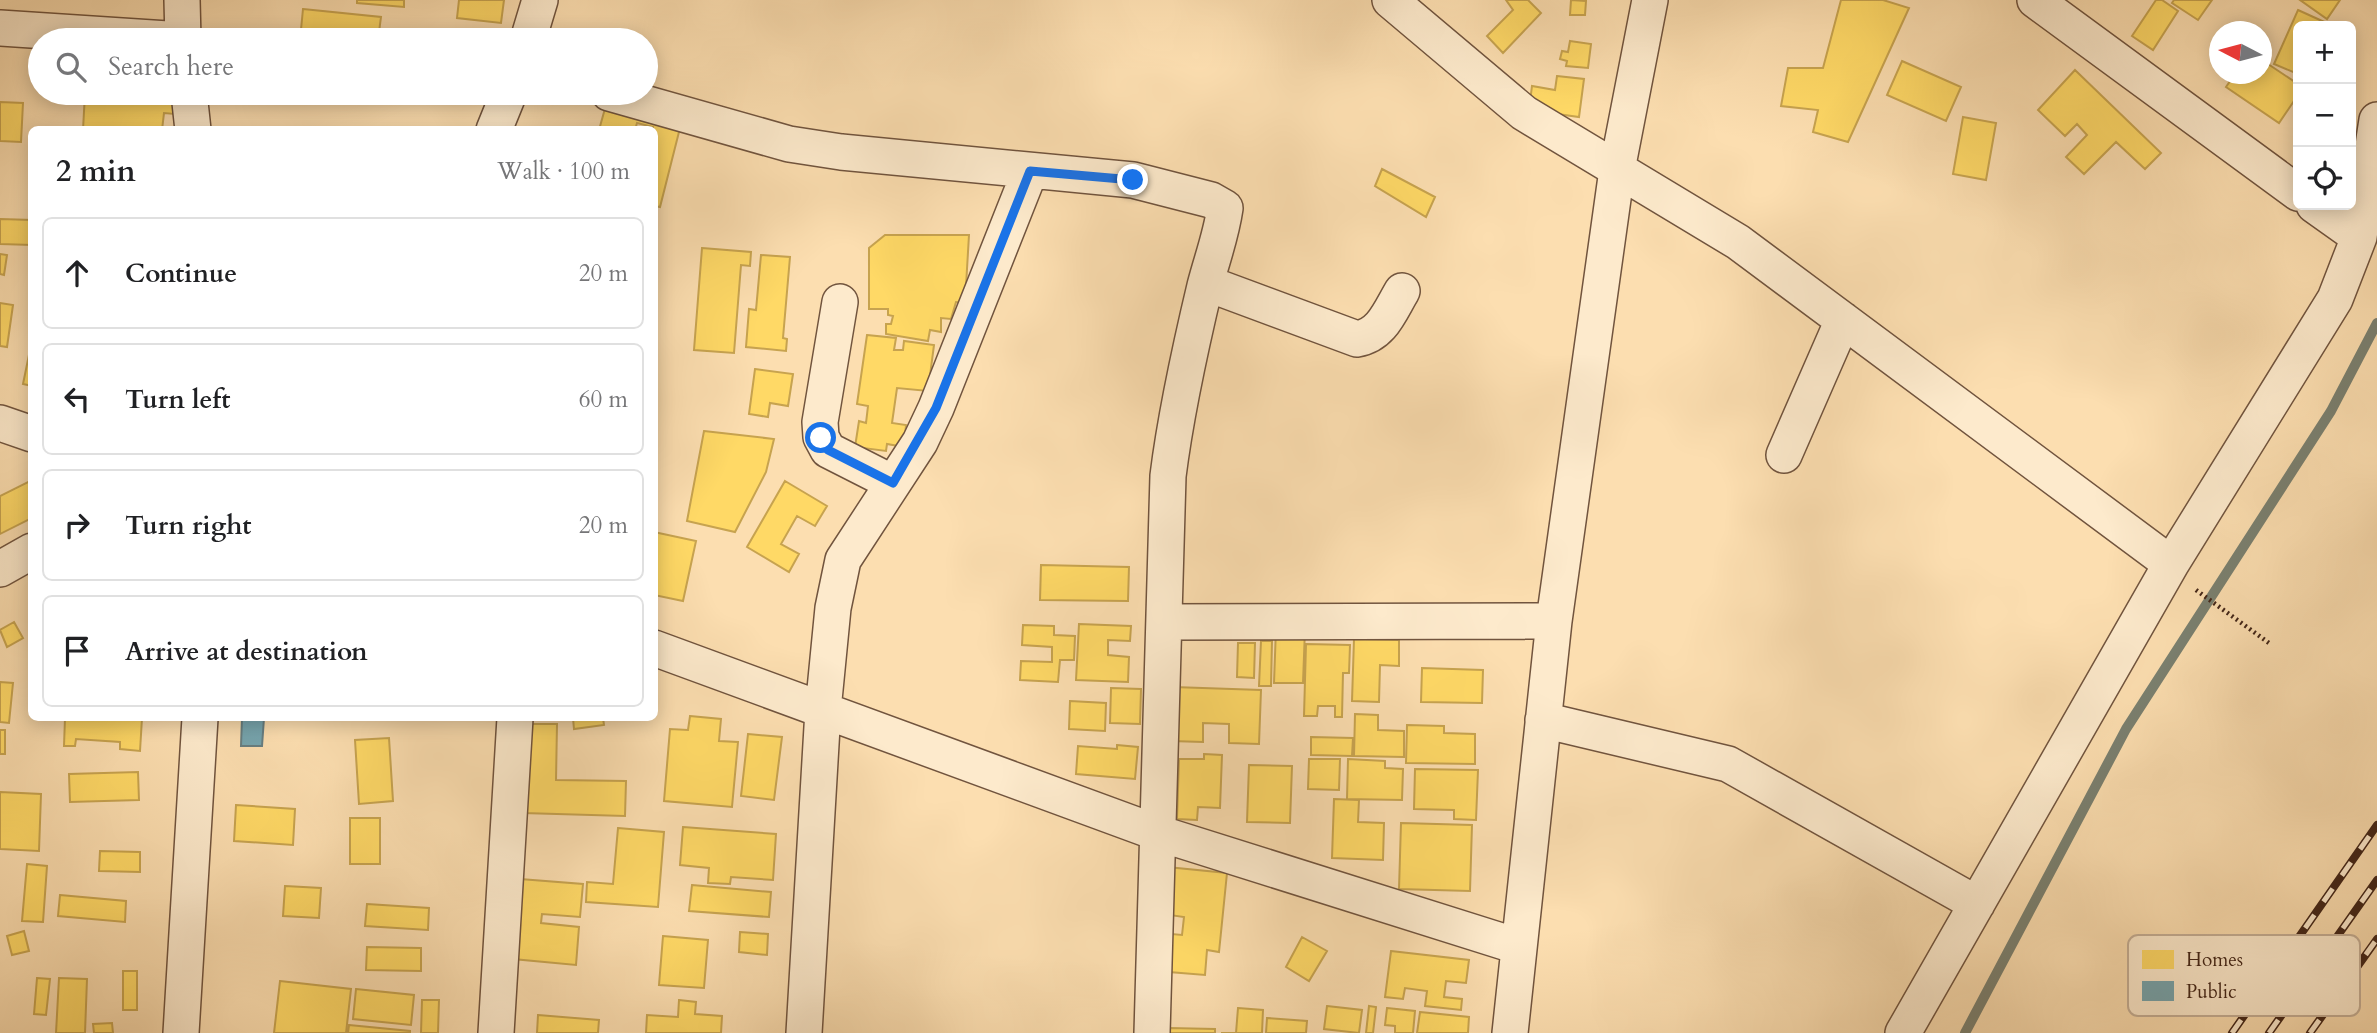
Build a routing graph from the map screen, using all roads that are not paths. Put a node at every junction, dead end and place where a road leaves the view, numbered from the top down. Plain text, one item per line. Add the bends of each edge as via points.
1 (182, 0) edge
2 (540, 0) edge
3 (1390, 0) edge
4 (1650, 0) edge
5 (2035, 0) edge
6 (0, 28) edge
7 (183, 28) edge
8 (532, 28) edge
9 (28, 30) edge
10 (190, 105) edge
11 (504, 105) edge
12 (651, 105) edge
13 (2377, 120) edge
14 (193, 126) edge
15 (496, 126) edge
16 (1617, 170) junction
17 (1030, 171) junction
18 (2293, 189) edge
19 (2321, 210) edge
20 (2358, 237) junction
21 (1206, 283) junction
22 (1402, 291) dead end
23 (840, 302) dead end
24 (1843, 320) junction
25 (0, 423) edge
26 (28, 433) edge
27 (1784, 455) dead end
28 (893, 483) junction
29 (28, 553) edge
30 (0, 569) edge
31 (2180, 575) junction
32 (1554, 621) junction
33 (1164, 622) junction
34 (658, 649) edge
35 (823, 710) junction
36 (1543, 720) junction
37 (200, 721) edge
38 (515, 721) edge
39 (1158, 833) junction
40 (1977, 904) junction
41 (1517, 946) junction
42 (181, 1033) edge
43 (496, 1033) edge
44 (804, 1033) edge
45 (1152, 1033) edge
46 (1510, 1033) edge
47 (1903, 1033) edge

1 - 7 street
2 - 8 street
3 - 16 street via 1524,113
4 - 16 street
5 - 18 street
6 - 9 street
10 - 14 street
11 - 15 street
12 - 17 street via 789,144
13 - 20 street
16 - 24 street via 1738,242
16 - 32 street
17 - 21 street via 1133,180 1211,200 1225,208 1221,242
17 - 28 street via 936,408
19 - 20 street
20 - 31 street via 2335,299
21 - 22 street via 1357,339 1378,330
21 - 33 street via 1169,462
23 - 28 street via 821,438 828,450
24 - 27 street
24 - 31 street
25 - 26 street
28 - 35 street via 844,559 832,608
29 - 30 street
31 - 40 street
32 - 33 street
32 - 36 street
33 - 39 street
34 - 35 street
35 - 39 street
35 - 44 street
36 - 40 street via 1728,764
36 - 41 street
37 - 42 street
38 - 43 street
39 - 41 street
39 - 45 street
40 - 47 street
41 - 46 street

